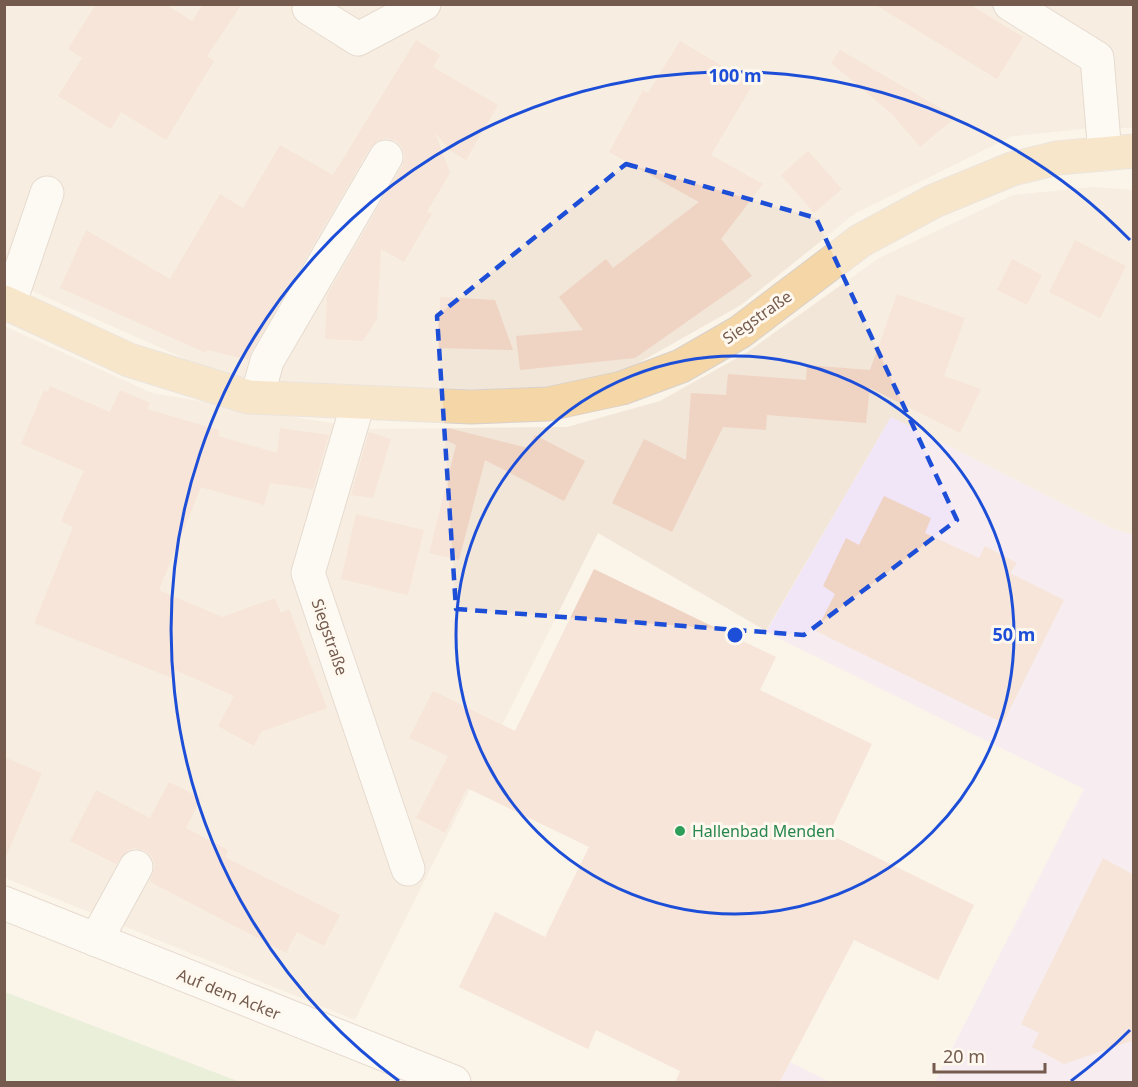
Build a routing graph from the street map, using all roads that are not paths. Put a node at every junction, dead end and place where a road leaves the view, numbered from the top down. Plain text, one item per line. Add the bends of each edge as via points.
1 (424, 4) edge
2 (1010, 4) edge
3 (309, 8) dead end
4 (1119, 152) edge
5 (386, 157) dead end
6 (47, 193) dead end
7 (7, 303) edge
8 (257, 397) junction
9 (358, 403) junction
10 (136, 867) dead end
11 (408, 869) dead end
12 (4, 903) edge
13 (96, 940) junction
14 (454, 1083) edge

1 - 3 street via 358,39
2 - 4 street via 1097,58
4 - 9 main road, Siegstraße via 1057,158 1012,169 934,201 860,241 740,332 681,366 622,388 548,404 471,407
5 - 8 street via 267,362
6 - 7 street
7 - 8 main road, Siegstraße via 129,360
8 - 9 main road, Siegstraße
9 - 11 street, Siegstraße via 308,573
10 - 13 street
12 - 13 street, Auf dem Acker
13 - 14 street, Auf dem Acker

